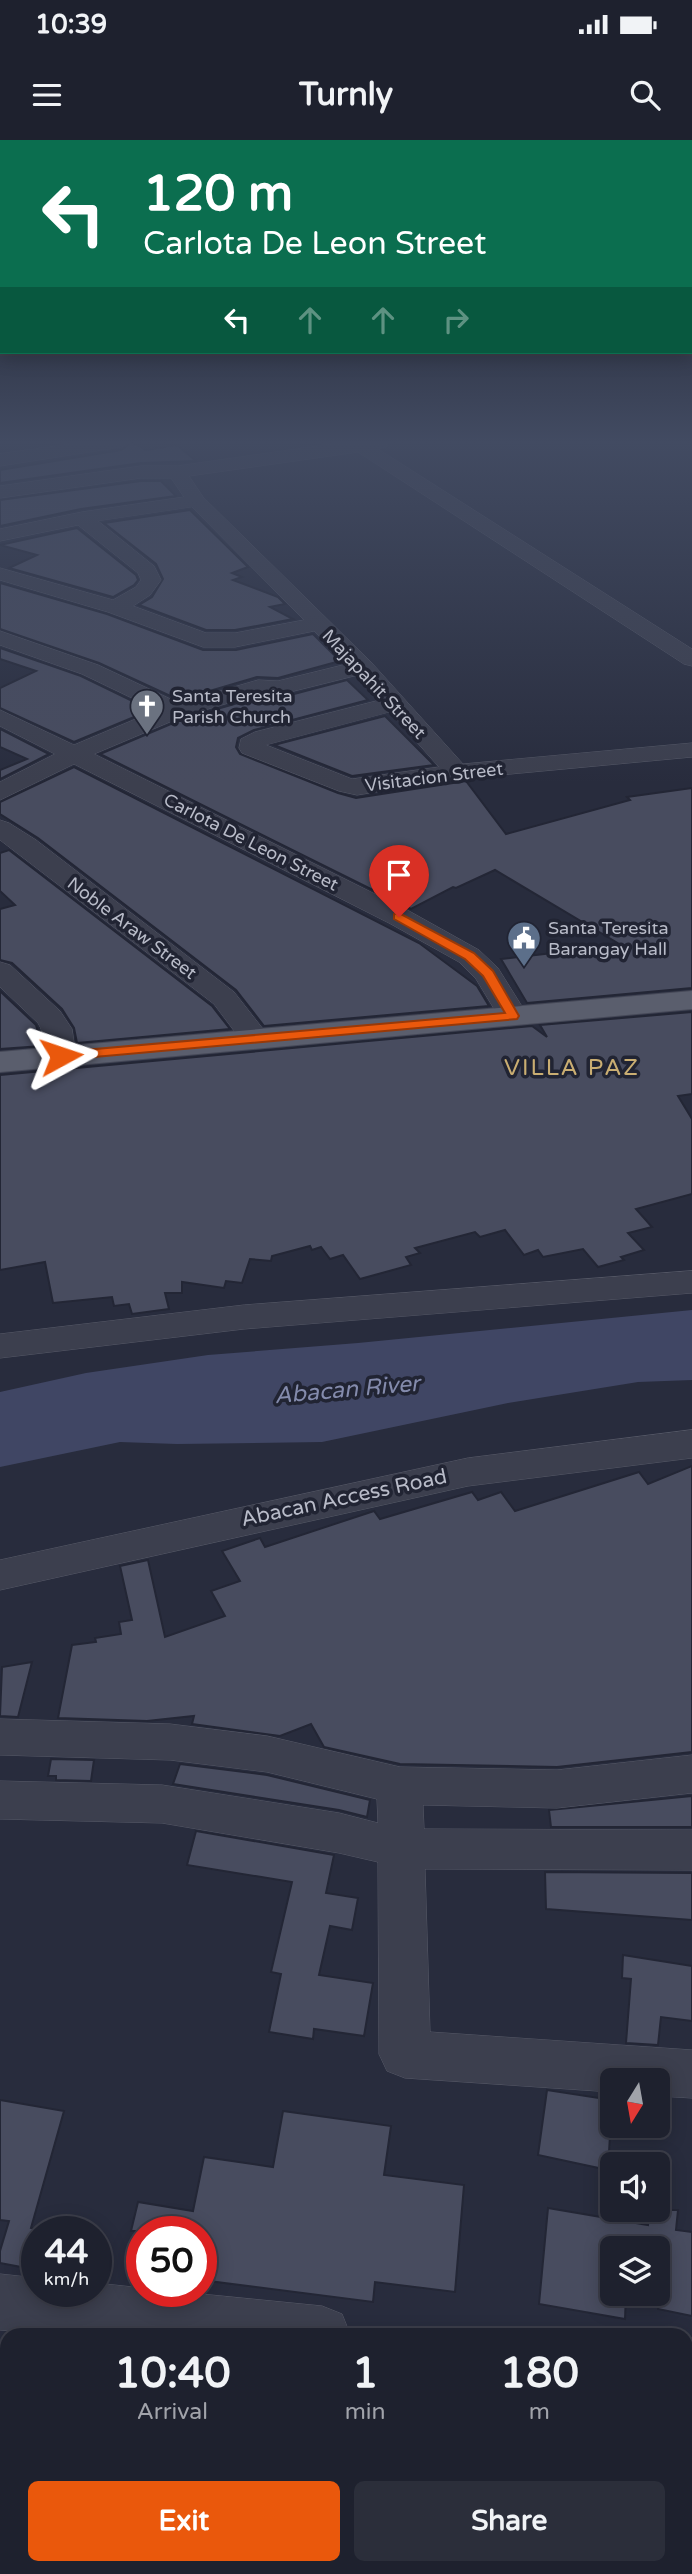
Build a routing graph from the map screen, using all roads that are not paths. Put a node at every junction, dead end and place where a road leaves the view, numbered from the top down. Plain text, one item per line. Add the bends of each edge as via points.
1 (129, 556) edge
2 (250, 556) edge
3 (531, 556) edge
4 (0, 574) edge
5 (116, 607) junction
6 (317, 624) junction
7 (0, 638) edge
8 (692, 659) edge
9 (363, 667) junction
10 (393, 704) junction
11 (176, 711) junction
12 (0, 717) edge
13 (692, 750) edge
14 (76, 753) junction
15 (457, 772) junction
16 (0, 792) edge
17 (0, 828) edge
18 (0, 971) edge
19 (692, 1000) edge
20 (513, 1016) junction
21 (254, 1038) junction
22 (61, 1056) junction
23 (0, 1062) edge
24 (692, 1282) edge
25 (0, 1346) edge
26 (692, 1444) edge
27 (0, 1574) edge
28 (0, 1737) edge
29 (692, 1774) edge
30 (400, 1786) junction
31 (0, 1800) edge
32 (400, 1848) junction
33 (692, 1850) edge
34 (692, 2074) edge
35 (0, 2302) edge
36 (262, 2328) edge

1 - 5 street via 147,570 151,580 144,591
2 - 6 street, Majapahit Street
3 - 8 street
4 - 5 street
5 - 6 street via 203,640 235,640
6 - 9 street, Majapahit Street
7 - 11 street via 136,688
9 - 10 street, Majapahit Street
9 - 11 street via 278,688 258,687
10 - 15 street, Majapahit Street
10 - 15 street, Visitacion Street via 263,737 250,744 251,748 348,786
11 - 14 street
12 - 14 street, Carlota De Leon Street
13 - 15 street, Visitacion Street
14 - 16 street
14 - 20 street, Carlota De Leon Street via 469,956 488,974
17 - 21 street, Noble Araw Street via 224,998
18 - 22 street via 49,1017 57,1029
19 - 20 main road
20 - 21 main road
21 - 22 main road
22 - 23 main road
24 - 25 street via 244,1317
26 - 27 street, Abacan Access Road via 468,1472
28 - 30 street via 170,1742 267,1754
29 - 30 street via 557,1789
30 - 32 street
31 - 32 street via 162,1804 339,1833
32 - 33 street
32 - 34 street via 405,2054
35 - 36 street

